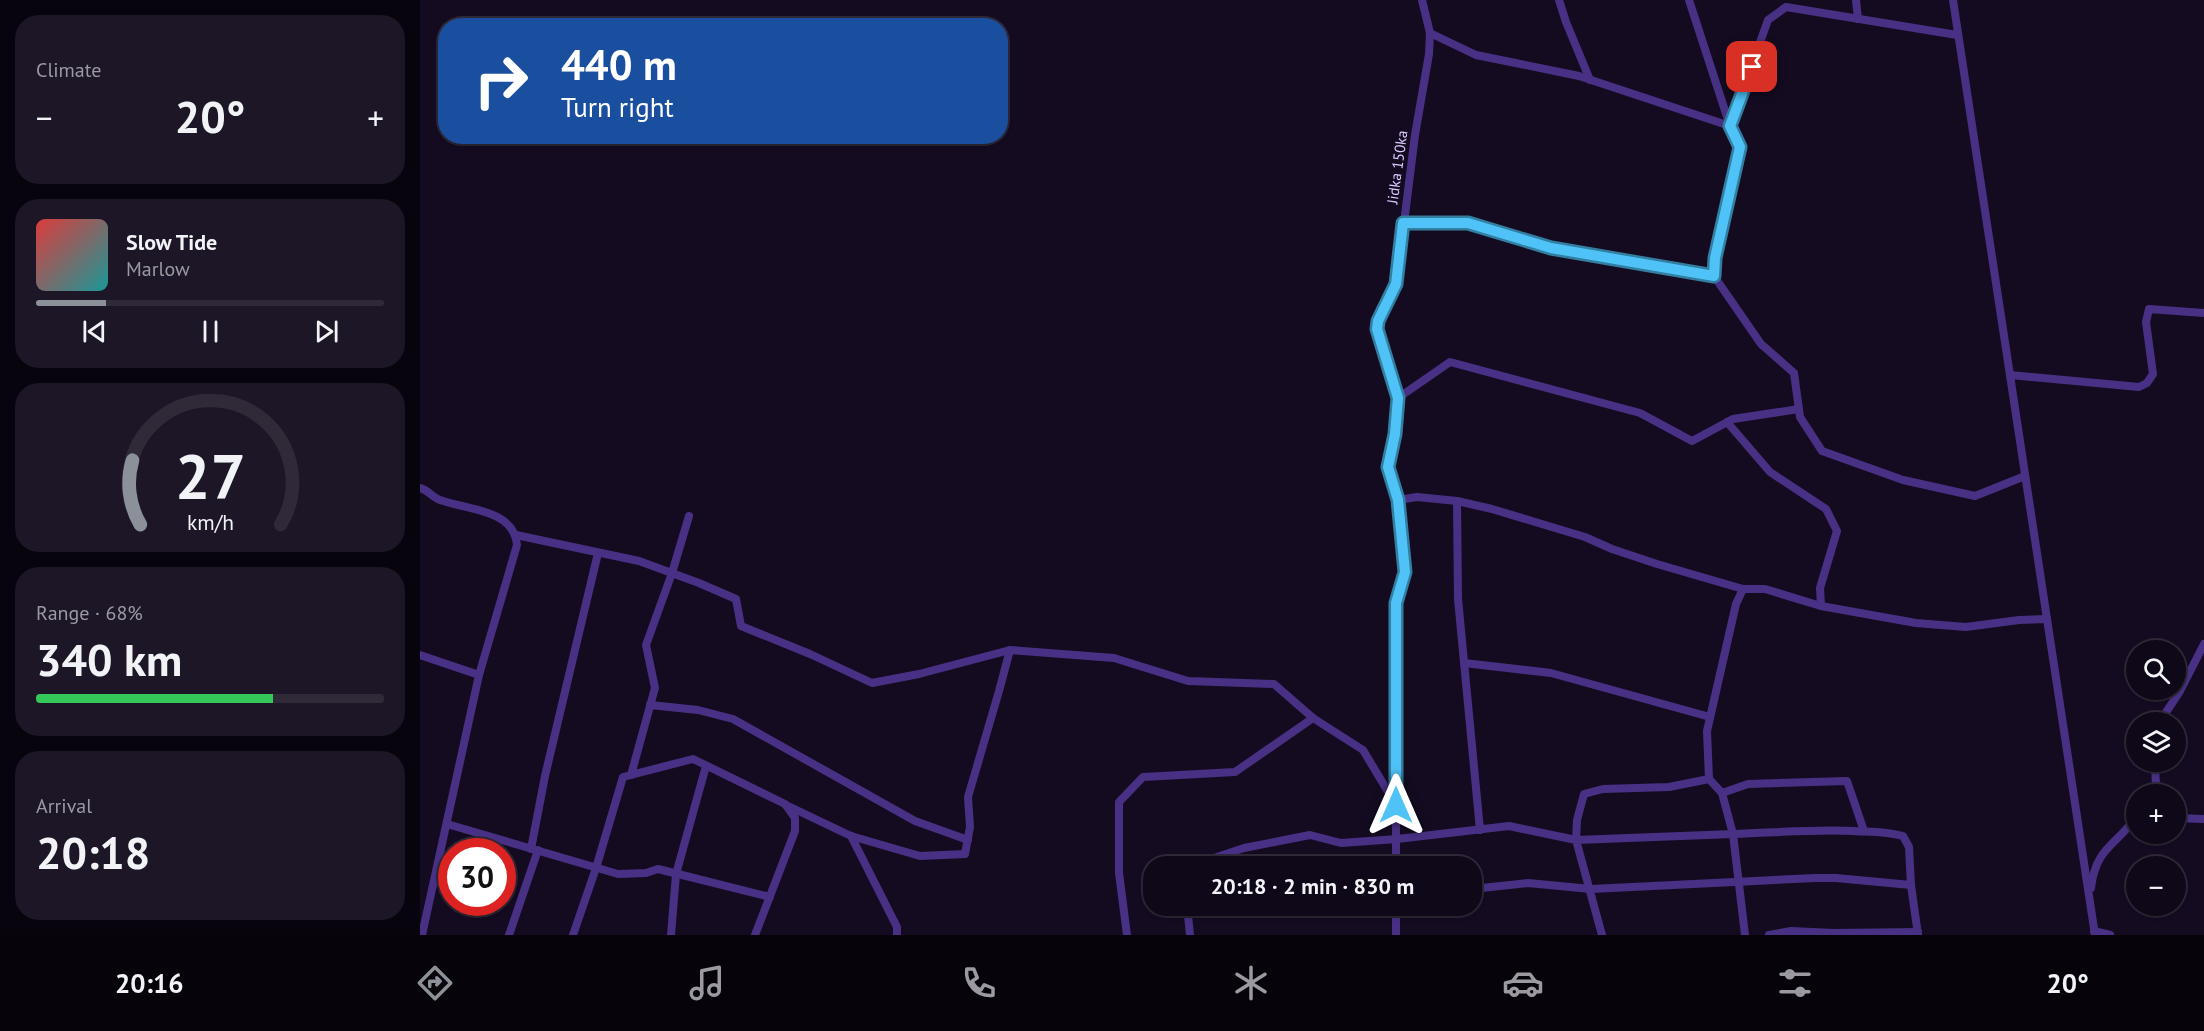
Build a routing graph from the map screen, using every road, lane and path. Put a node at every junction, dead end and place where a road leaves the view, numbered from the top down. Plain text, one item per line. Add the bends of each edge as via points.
1 (1422, 0) edge
2 (1559, 0) edge
3 (1689, 0) edge
4 (1856, 0) edge
5 (1953, 0) edge
6 (1858, 19) junction
7 (1430, 33) junction
8 (1957, 35) junction
9 (1590, 80) junction
10 (1730, 126) junction
11 (1403, 223) junction
12 (1714, 276) junction
13 (2204, 313) edge
14 (2010, 375) junction
15 (1398, 398) junction
16 (1799, 409) junction
17 (1727, 422) junction
18 (2025, 476) junction
19 (420, 488) edge
20 (1398, 500) junction
21 (1456, 501) junction
22 (689, 516) dead end
23 (516, 535) junction
24 (598, 553) junction
25 (672, 573) junction
26 (1743, 589) junction
27 (1821, 606) junction
28 (2047, 619) junction
29 (2204, 644) edge
30 (1010, 650) junction
31 (420, 655) edge
32 (1464, 663) junction
33 (479, 675) junction
34 (650, 705) junction
35 (2166, 712) edge
36 (1710, 717) junction
37 (1312, 718) junction
38 (706, 766) junction
39 (631, 775) junction
40 (1709, 779) junction
41 (1722, 793) junction
42 (785, 804) junction
43 (1396, 805) junction
44 (2186, 818) edge
45 (2204, 819) edge
46 (447, 824) junction
47 (2126, 828) edge
48 (1480, 830) junction
49 (1864, 831) junction
50 (1733, 834) junction
51 (851, 836) junction
52 (1397, 839) junction
53 (968, 840) junction
54 (1576, 840) junction
55 (534, 850) junction
56 (1220, 856) edge
57 (1396, 856) edge
58 (596, 868) junction
59 (676, 874) junction
60 (1738, 883) junction
61 (1911, 885) junction
62 (1482, 888) edge
63 (1591, 889) junction
64 (770, 897) junction
65 (2089, 899) junction
66 (1188, 916) edge
67 (1396, 916) edge
68 (1918, 933) edge
69 (2094, 933) edge
70 (422, 934) edge
71 (509, 935) edge
72 (573, 935) edge
73 (671, 935) edge
74 (755, 935) edge
75 (897, 935) edge
76 (1127, 935) edge
77 (1190, 935) edge
78 (1396, 935) edge
79 (1602, 935) edge
80 (1745, 935) edge
81 (1769, 935) edge
82 (2110, 935) edge

1 - 7 street, Jidka 150ka
2 - 9 street
3 - 10 street
4 - 6 street
5 - 8 street
6 - 8 street
6 - 10 street via 1786,7 1768,20
7 - 9 street via 1476,55
7 - 11 street, Jidka 150ka
8 - 14 street
9 - 10 street
10 - 12 street via 1740,147
11 - 12 street via 1468,223 1551,248
11 - 15 street, Jidka 150ka via 1396,284 1377,329
12 - 16 street via 1761,344 1794,373
13 - 14 street via 2149,309 2146,322 2152,374 2148,383 2139,387
14 - 18 street
15 - 17 street via 1449,362 1640,413 1692,441
15 - 20 street, Jidka 150ka via 1388,467
16 - 17 street
16 - 18 street via 1822,451 1903,480 1976,496
17 - 27 street via 1770,472 1826,509 1837,531 1820,588
18 - 28 street
19 - 23 street via 437,499 502,518
20 - 21 street via 1417,497
20 - 43 street, Jidka 150ka via 1405,572 1396,603
21 - 26 street via 1553,527 1623,553
21 - 32 street
22 - 25 street
23 - 24 street
23 - 33 street via 515,554
24 - 25 street
24 - 55 street via 545,776
25 - 30 street via 736,599 741,626 872,683
25 - 34 street via 646,645 655,688
26 - 27 street via 1764,589
26 - 36 street via 1736,604
27 - 28 street via 1916,623 1966,627
28 - 65 street
29 - 35 street
30 - 37 street via 1114,658 1188,681 1274,684
30 - 53 street via 968,797
31 - 33 street
32 - 36 street via 1551,673
32 - 48 street
33 - 46 street
34 - 39 street
34 - 53 street via 698,710 733,719 915,821
36 - 40 street
37 - 43 street via 1363,750
37 - 76 street via 1235,772 1143,777 1119,802 1119,873
38 - 39 street via 693,759
38 - 42 street
38 - 59 street
39 - 58 street via 624,777
40 - 41 street
40 - 54 street via 1669,787 1603,789 1584,794
41 - 49 street via 1748,784 1847,781
41 - 50 street
42 - 51 street
42 - 64 street via 795,818 795,831
43 - 52 street, Jidka 150ka
44 - 45 street
46 - 55 street
46 - 70 street
47 - 65 street via 2093,870
48 - 52 street
48 - 54 street via 1509,826
49 - 50 street
49 - 61 street via 1903,836 1909,847
50 - 54 street
50 - 60 street
51 - 53 street via 920,856 965,854
51 - 75 street via 897,927
52 - 56 street via 1341,843 1310,835
52 - 57 street, Jidka 150ka
54 - 63 street
55 - 58 street
55 - 71 street
58 - 59 street via 618,874 658,869
58 - 72 street
59 - 64 street
59 - 73 street
60 - 61 street via 1836,878
60 - 63 street
60 - 80 street
61 - 68 street
62 - 63 street via 1528,883
63 - 79 street
64 - 74 street
65 - 69 street
66 - 77 street
67 - 78 street
68 - 81 street via 1791,931
69 - 82 street

